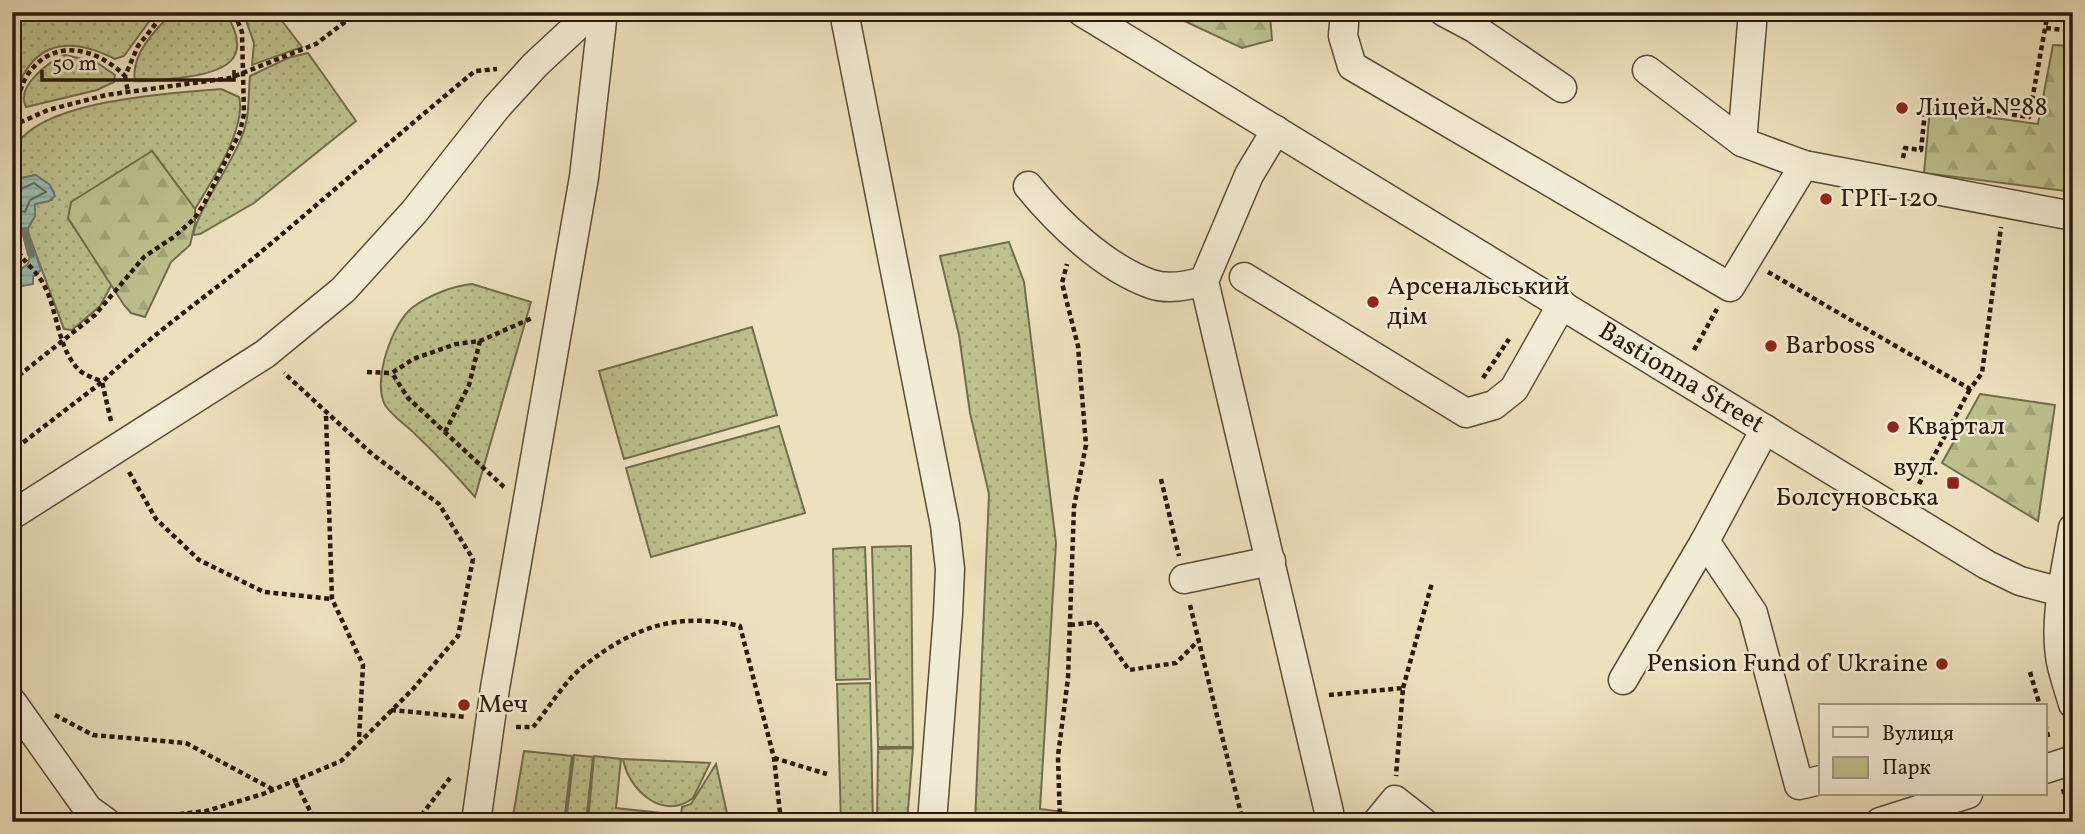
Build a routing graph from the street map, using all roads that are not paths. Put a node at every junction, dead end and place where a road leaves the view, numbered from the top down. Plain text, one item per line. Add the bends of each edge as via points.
1 (592, 12) edge
2 (603, 12) edge
3 (844, 12) edge
4 (1082, 12) edge
5 (1345, 12) edge
6 (1444, 12) edge
7 (1753, 12) edge
8 (1475, 20) edge
9 (1647, 70) dead end
10 (1562, 88) dead end
11 (1276, 130) junction
12 (1742, 142) junction
13 (1804, 165) junction
14 (1028, 186) dead end
15 (2073, 216) edge
16 (1244, 276) dead end
17 (1204, 281) junction
18 (1562, 304) junction
19 (1765, 429) junction
20 (12, 515) edge
21 (2073, 528) edge
22 (1704, 541) junction
23 (1271, 561) junction
24 (1184, 579) road end
25 (2067, 594) edge
26 (1623, 680) dead end
27 (12, 702) edge
28 (2073, 704) edge
29 (2073, 760) edge
30 (2046, 769) edge
31 (1819, 780) edge
32 (1962, 796) edge
33 (1329, 812) dead end
34 (106, 822) edge
35 (476, 822) edge
36 (932, 822) edge
37 (1377, 822) edge
38 (1423, 822) edge
39 (1880, 822) edge

1 - 20 street via 496,108 414,212 343,290 265,354
2 - 35 street via 584,177
3 - 36 street via 943,512 950,569
4 - 11 street, Bastionna Street
5 - 13 street via 1343,36 1352,66 1730,287
6 - 8 street
7 - 12 street
8 - 10 street
9 - 12 street
11 - 17 street via 1249,174
11 - 18 street, Bastionna Street
12 - 13 street
13 - 15 street
14 - 17 street via 1057,221 1125,271 1152,285 1180,287
16 - 18 street via 1466,413 1494,405 1514,389
17 - 23 street
18 - 19 street, Bastionna Street
19 - 22 street
19 - 25 street, Bastionna Street via 1987,565 2020,581
21 - 25 street
22 - 26 street
22 - 31 street via 1753,612 1800,785
23 - 24 street
23 - 33 street
25 - 28 street via 2061,661
27 - 34 street via 88,810
29 - 30 street
32 - 39 street
37 - 38 street via 1395,786

